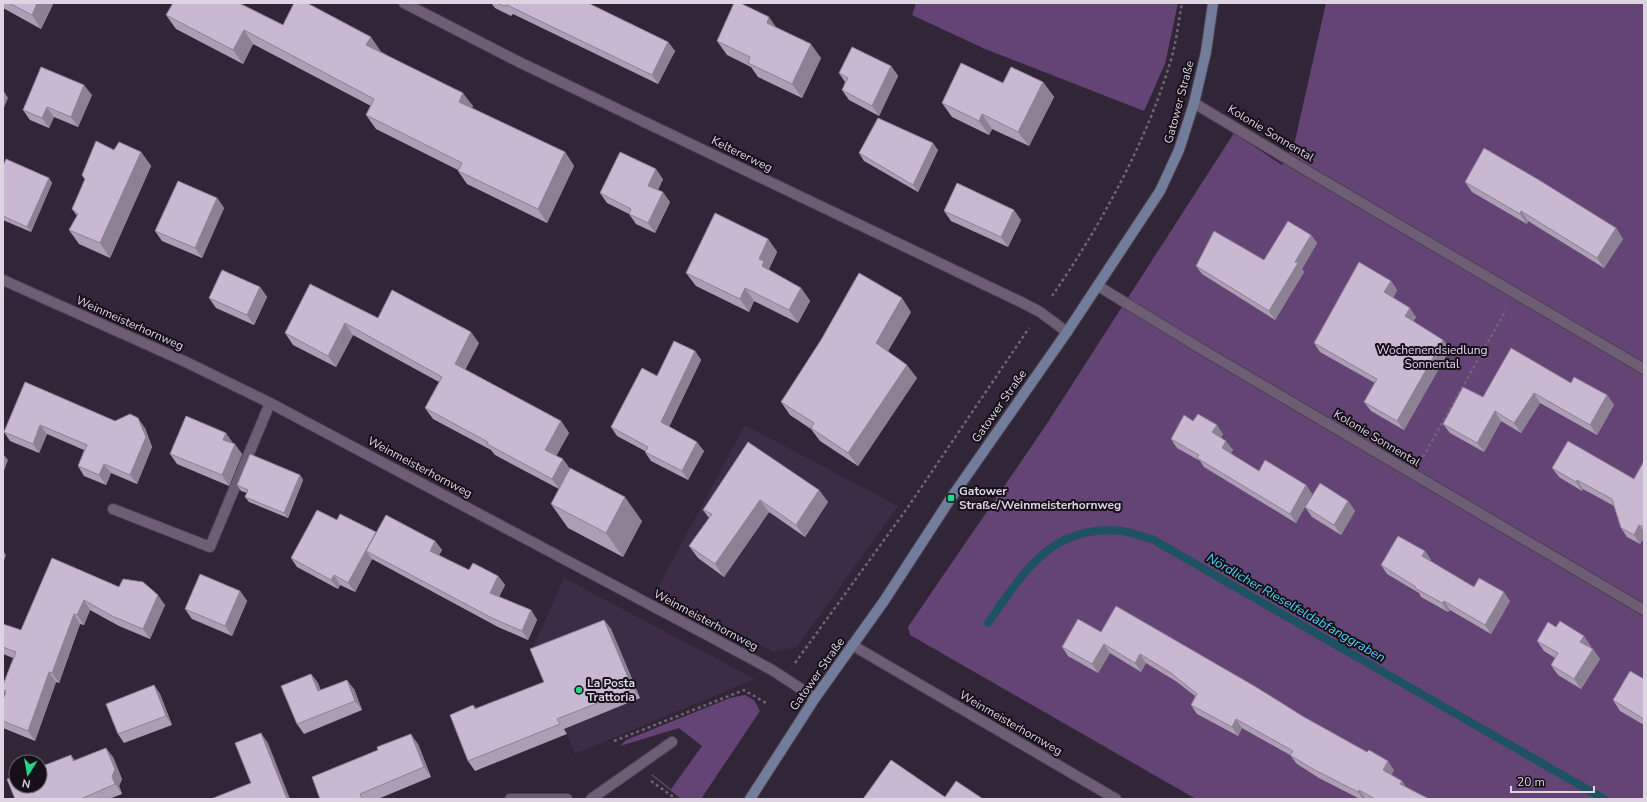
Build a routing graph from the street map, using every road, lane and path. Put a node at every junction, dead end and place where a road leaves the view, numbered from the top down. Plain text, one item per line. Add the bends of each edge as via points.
1 (404, 3) edge
2 (1182, 3) edge
3 (1213, 3) edge
4 (1194, 103) junction
5 (3, 280) edge
6 (1098, 286) junction
7 (1057, 289) dead end
8 (1516, 293) junction
9 (1067, 332) junction
10 (1024, 335) dead end
11 (1644, 369) edge
12 (270, 403) junction
13 (1413, 475) junction
14 (113, 509) dead end
15 (1644, 610) edge
16 (852, 645) junction
17 (789, 667) dead end
18 (815, 698) junction
19 (766, 703) dead end
20 (614, 741) dead end
21 (672, 742) dead end
22 (633, 768) junction
23 (510, 799) edge
24 (567, 799) edge
25 (591, 799) edge
26 (676, 799) edge
27 (750, 799) edge
28 (1116, 799) edge

1 - 9 street, Keltererweg via 519,62 1023,303
2 - 7 path via 1170,65 1130,164
3 - 4 main road, Gatower Straße via 1206,52
4 - 6 main road, Gatower Straße via 1179,150 1160,191
4 - 8 street, Kolonie Sonnental
5 - 12 street, Weinmeisterhornweg via 186,362
6 - 9 main road, Gatower Straße
6 - 13 street, Kolonie Sonnental
8 - 11 street, Kolonie Sonnental
8 - 13 path
9 - 16 main road, Gatower Straße
10 - 17 path via 908,506 799,659
12 - 14 street via 210,547
12 - 18 street, Weinmeisterhornweg via 772,670
13 - 15 street, Kolonie Sonnental
16 - 18 main road, Gatower Straße
16 - 28 street, Weinmeisterhornweg
18 - 27 main road, Gatower Straße
19 - 20 path via 744,690
21 - 22 street
22 - 25 street
22 - 26 path
23 - 24 street

